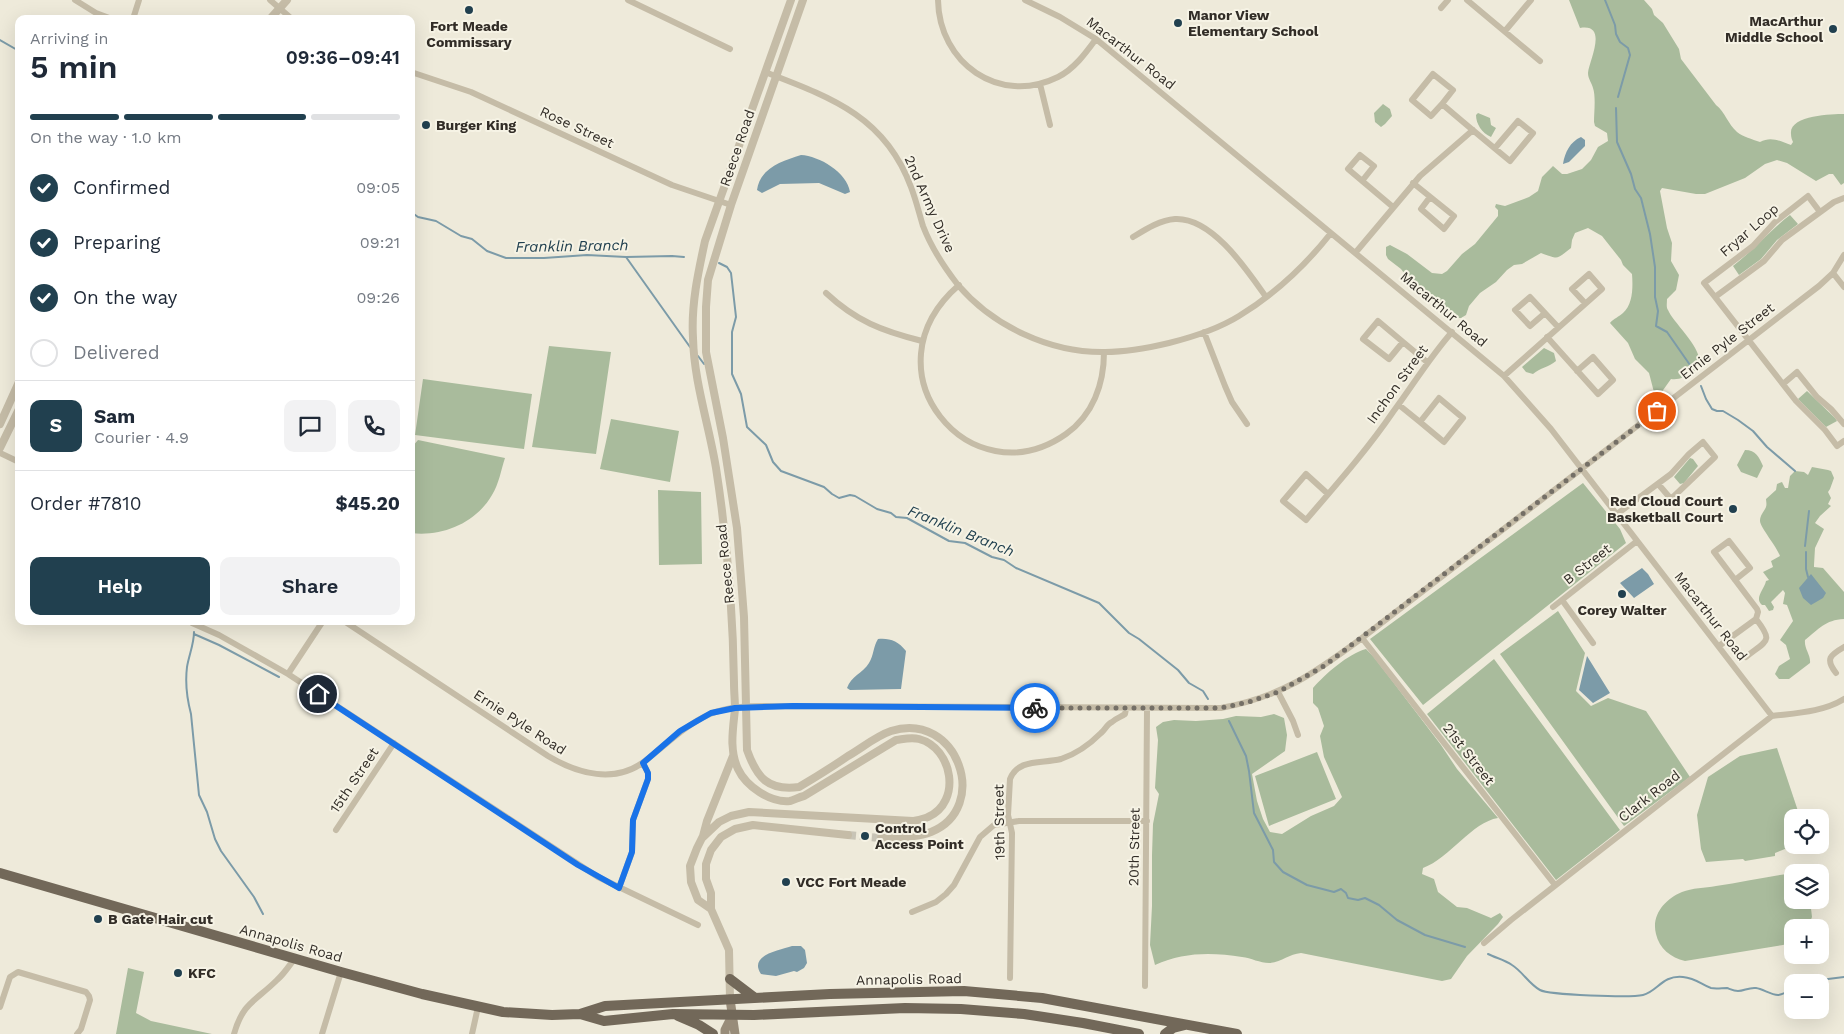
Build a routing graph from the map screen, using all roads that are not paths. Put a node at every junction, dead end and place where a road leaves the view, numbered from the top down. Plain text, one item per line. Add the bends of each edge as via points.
1 (75, 0) edge
2 (139, 0) edge
3 (270, 0) edge
4 (287, 0) edge
5 (628, 0) edge
6 (791, 0) edge
7 (803, 0) edge
8 (938, 0) edge
9 (1025, 0) edge
10 (1448, 0) edge
11 (1467, 0) edge
12 (1531, 0) edge
13 (1441, 8) dead end
14 (279, 9) junction
15 (101, 15) edge
16 (134, 15) edge
17 (274, 15) edge
18 (287, 15) edge
19 (1505, 31) junction
20 (1096, 39) junction
21 (730, 49) dead end
22 (1540, 61) dead end
23 (766, 72) junction
24 (415, 73) edge
25 (777, 76) junction
26 (1040, 84) junction
27 (1442, 104) junction
28 (1050, 125) dead end
29 (1473, 130) junction
30 (1495, 148) junction
31 (1362, 181) dead end
32 (1413, 183) junction
33 (1430, 197) junction
34 (1844, 198) edge
35 (719, 201) junction
36 (731, 205) junction
37 (1393, 207) junction
38 (1820, 212) junction
39 (1331, 233) junction
40 (1133, 237) dead end
41 (1356, 252) junction
42 (1844, 255) edge
43 (1833, 273) junction
44 (958, 285) junction
45 (1844, 287) edge
46 (826, 293) dead end
47 (1266, 297) junction
48 (1715, 298) junction
49 (1585, 303) junction
50 (1545, 313) junction
51 (1558, 327) junction
52 (1204, 332) junction
53 (1452, 332) junction
54 (1547, 338) junction
55 (922, 341) junction
56 (1749, 341) junction
57 (1403, 342) junction
58 (1104, 352) junction
59 (1427, 362) junction
60 (1577, 371) junction
61 (1504, 376) junction
62 (1782, 384) junction
63 (15, 390) edge
64 (1399, 404) junction
65 (15, 417) edge
66 (0, 422) edge
67 (1420, 422) junction
68 (1247, 424) dead end
69 (1844, 424) edge
70 (1844, 441) edge
71 (0, 448) edge
72 (0, 453) edge
73 (15, 460) edge
74 (1582, 469) junction
75 (1659, 484) junction
76 (1328, 494) junction
77 (1617, 514) junction
78 (1637, 541) junction
79 (1735, 580) junction
80 (1562, 600) junction
81 (1553, 607) dead end
82 (1756, 619) junction
83 (198, 625) edge
84 (320, 625) edge
85 (350, 625) edge
86 (1362, 638) junction
87 (1593, 644) dead end
88 (1719, 646) junction
89 (1844, 647) edge
90 (1746, 657) dead end
91 (1836, 673) dead end
92 (288, 674) junction
93 (1278, 692) junction
94 (1844, 699) edge
95 (746, 707) junction
96 (834, 707) joint
97 (735, 708) junction
98 (1126, 709) junction
99 (1148, 709) junction
100 (1772, 716) junction
101 (1298, 735) dead end
102 (394, 743) junction
103 (733, 756) junction
104 (643, 763) junction
105 (1010, 821) junction
106 (1147, 821) junction
107 (336, 830) dead end
108 (848, 835) tunnel mouth
109 (702, 838) junction
110 (882, 838) tunnel mouth
111 (0, 873) edge
112 (1556, 885) junction
113 (619, 888) junction
114 (712, 909) junction
115 (912, 912) dead end
116 (698, 925) dead end
117 (1484, 943) dead end
118 (295, 958) junction
119 (341, 972) junction
120 (1010, 978) dead end
121 (730, 979) junction
122 (1145, 986) dead end
123 (755, 998) junction
124 (730, 999) junction
125 (0, 1006) edge
126 (478, 1007) junction
127 (580, 1014) junction
128 (673, 1014) junction
129 (733, 1014) junction
130 (1188, 1025) junction
131 (77, 1034) edge
132 (234, 1034) edge
133 (322, 1034) edge
134 (472, 1034) edge
135 (713, 1034) edge
136 (725, 1034) edge
137 (735, 1034) edge
138 (1139, 1034) edge
139 (1165, 1034) edge
140 (1238, 1034) edge

1 - 15 street
2 - 16 street
3 - 14 street
4 - 14 street
5 - 21 street
6 - 23 street, Reece Road
7 - 25 street, Reece Road
8 - 26 street via 943,34 967,67 985,78 1007,85
9 - 20 street, Macarthur Road
10 - 13 street
11 - 19 street
12 - 19 street
14 - 17 street
14 - 18 street
19 - 22 street
20 - 26 street via 1068,71
20 - 39 street, Macarthur Road
23 - 25 street, 2nd Army Drive
23 - 35 street, Reece Road
24 - 35 street, Rose Street via 488,99 672,185
25 - 36 street, Reece Road
25 - 44 street, 2nd Army Drive via 842,104 886,142 908,180 938,257
26 - 28 street
27 - 27 street via 1431,116 1412,100 1433,74 1453,90
27 - 29 street
29 - 30 street
29 - 32 street
30 - 30 street via 1510,161 1533,133 1518,121
31 - 37 street
32 - 33 street
32 - 37 street
33 - 33 street via 1454,216 1444,229 1421,209
34 - 38 street
35 - 36 street, Rose Street
35 - 97 street, Reece Road via 696,280 693,339 724,524 734,649
36 - 95 street, Reece Road via 708,280 706,352 724,438 736,528 744,617
37 - 41 street
38 - 48 street
38 - 48 street, Fryar Loop via 1808,196 1775,222 1753,246 1704,283
39 - 41 street, Macarthur Road
39 - 47 street, 2nd Army Drive via 1300,268
40 - 47 street via 1166,220 1194,222 1228,248
41 - 53 street, Macarthur Road
42 - 43 street, Ernie Pyle Street
43 - 45 street
43 - 56 street, Ernie Pyle Street
44 - 55 street via 936,309
44 - 58 street, 2nd Army Drive via 990,314 1019,332 1065,347
46 - 55 street via 866,323
47 - 52 street, 2nd Army Drive via 1238,316
48 - 56 street, Fryar Loop
49 - 49 street via 1602,289 1589,274 1572,289
49 - 51 street
50 - 50 street via 1530,297 1516,310 1530,326
50 - 51 street
51 - 54 street
52 - 58 street, 2nd Army Drive via 1154,346
52 - 68 street via 1232,402
53 - 59 street, Inchon Street
53 - 61 street, Macarthur Road
54 - 60 street
54 - 61 street
55 - 58 street via 922,378 929,400 942,419 974,444 1012,452 1046,446 1078,424 1099,388
56 - 62 street, Fryar Loop
56 - 74 street, Ernie Pyle Street
57 - 57 street via 1378,321 1364,339 1388,359
57 - 59 street
59 - 64 street, Inchon Street
60 - 60 street via 1598,394 1613,380 1592,357
61 - 74 street, Macarthur Road
62 - 69 street via 1798,372
62 - 70 street, Fryar Loop via 1837,446
63 - 66 street
64 - 67 street
64 - 76 street, Inchon Street
65 - 71 street
67 - 67 street via 1444,442 1463,418 1439,398
72 - 73 street
74 - 77 street, Macarthur Road
74 - 86 street, Ernie Pyle Street
75 - 75 street via 1703,442 1715,457 1670,499
75 - 77 street
76 - 76 street, Inchon Street via 1306,520 1283,501 1306,474
77 - 78 street, Macarthur Road
78 - 80 street, B Street
78 - 88 street, Macarthur Road
79 - 79 street via 1714,552 1729,541 1750,568
79 - 82 street via 1757,609
80 - 81 street, B Street
80 - 87 street
82 - 88 street
82 - 90 street via 1768,638
83 - 92 street
84 - 92 street
85 - 104 street, Ernie Pyle Road via 560,763 595,775 624,772
86 - 93 street, Ernie Pyle Street via 1308,677
86 - 112 street, 21st Street
88 - 100 street, Macarthur Road
89 - 91 street via 1829,660
92 - 102 street
93 - 99 street, Ernie Pyle Street via 1221,708
93 - 101 street
94 - 100 street via 1819,710
95 - 96 street, Ernie Pyle Road
95 - 97 street, Ernie Pyle Road
95 - 110 street, Reece Road via 747,750 753,768 763,780 776,787 799,787 891,731 920,730 947,743 960,766 962,780 958,804 952,816 930,832
96 - 98 street, Ernie Pyle Street
97 - 103 street, Reece Road
97 - 104 street, Ernie Pyle Road via 711,713 680,731
98 - 99 street, Ernie Pyle Street
98 - 105 street, 19th Street via 1125,714 1112,721 1099,736 1078,751 1056,760 1024,764 1015,769 1010,779
99 - 106 street, 20th Street
100 - 112 street, Clark Road
102 - 107 street, 15th Street
102 - 113 street via 578,865
103 - 109 street, Reece Road
103 - 109 street, Reece Road via 744,780 755,790 791,801 896,740 914,739 937,750 945,760 950,784 940,809 929,817 913,821 749,812 719,822
104 - 113 street via 648,779 633,820 632,852
105 - 106 street
105 - 115 street via 989,827 980,836 946,894
105 - 120 street, 19th Street
106 - 122 street, 20th Street
108 - 114 street, Reece Road via 753,825 735,829 721,837 706,864
109 - 114 street, Reece Road via 690,866 692,882 698,900
111 - 118 main road, Annapolis Road
112 - 117 street, Clark Road
113 - 116 street
114 - 121 street, Reece Road via 729,950
118 - 119 main road, Annapolis Road
118 - 132 street via 278,979 251,1001 237,1022
119 - 126 main road, Annapolis Road
119 - 133 street
121 - 123 main road
121 - 124 street, Reece Road
123 - 124 main road, Annapolis Road
123 - 130 main road, Annapolis Road via 964,991 1042,998
124 - 127 main road, Annapolis Road via 604,1006
124 - 129 main road, Reece Road
125 - 131 street via 10,977 18,972 86,992 90,1000
126 - 127 main road, Annapolis Road via 525,1014
126 - 134 street
127 - 128 main road, Annapolis Road via 604,1021
128 - 129 main road, Annapolis Road
128 - 135 main road
129 - 136 main road
129 - 137 main road, Reece Road
129 - 138 main road, Annapolis Road via 961,1008 1044,1017
130 - 139 main road via 1173,1028
130 - 140 main road, Annapolis Road

